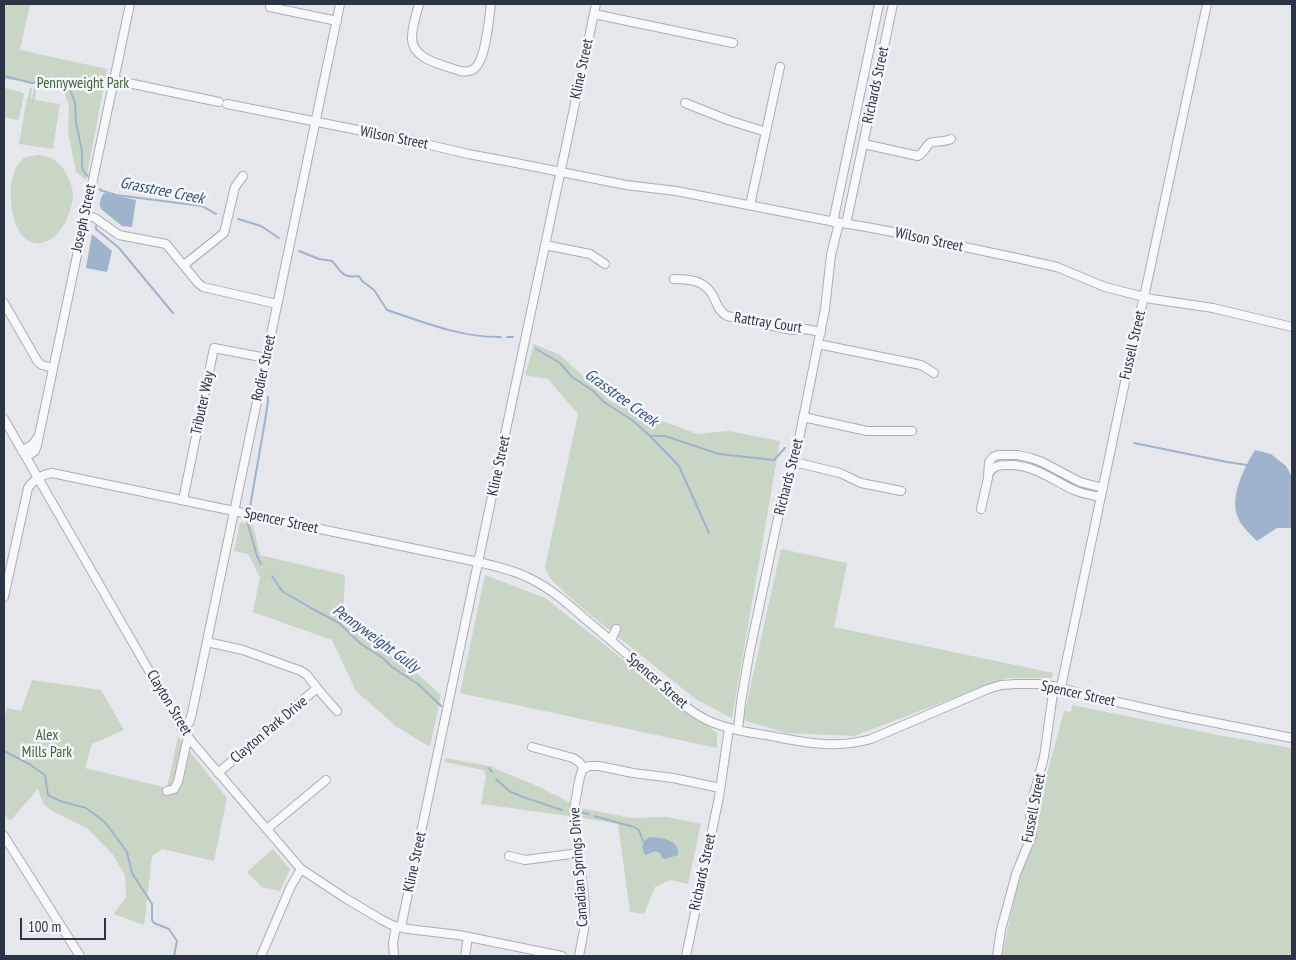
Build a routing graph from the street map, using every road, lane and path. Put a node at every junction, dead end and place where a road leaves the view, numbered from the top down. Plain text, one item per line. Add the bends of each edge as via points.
1 (130, 4) edge
2 (340, 4) edge
3 (419, 4) edge
4 (491, 4) edge
5 (596, 4) edge
6 (879, 4) edge
7 (893, 4) edge
8 (1207, 4) edge
9 (270, 7) dead end
10 (594, 14) junction
11 (337, 21) junction
12 (733, 43) dead end
13 (780, 67) dead end
14 (114, 80) junction
15 (219, 102) dead end
16 (684, 103) dead end
17 (228, 104) dead end
18 (316, 122) junction
19 (766, 132) junction
20 (951, 139) dead end
21 (864, 144) junction
22 (561, 172) junction
23 (243, 176) dead end
24 (750, 206) junction
25 (85, 215) junction
26 (839, 223) junction
27 (546, 245) junction
28 (605, 264) dead end
29 (184, 265) junction
30 (674, 279) dead end
31 (1144, 297) junction
32 (4, 303) edge
33 (277, 304) junction
34 (1292, 326) edge
35 (821, 332) junction
36 (818, 344) junction
37 (266, 358) junction
38 (53, 368) junction
39 (934, 373) dead end
40 (803, 417) junction
41 (4, 419) edge
42 (912, 431) dead end
43 (24, 454) junction
44 (794, 462) junction
45 (988, 477) junction
46 (38, 478) junction
47 (1103, 488) junction
48 (901, 491) dead end
49 (1101, 497) junction
50 (183, 500) junction
51 (981, 509) dead end
52 (234, 511) junction
53 (478, 562) junction
54 (4, 597) edge
55 (616, 629) dead end
56 (611, 640) junction
57 (207, 642) junction
58 (1057, 687) junction
59 (317, 688) junction
60 (337, 711) dead end
61 (182, 728) junction
62 (729, 728) junction
63 (738, 730) junction
64 (188, 736) junction
65 (1292, 738) edge
66 (532, 747) dead end
67 (584, 768) junction
68 (218, 773) junction
69 (326, 780) dead end
70 (720, 788) junction
71 (167, 790) dead end
72 (267, 829) junction
73 (4, 836) edge
74 (579, 853) junction
75 (509, 856) dead end
76 (301, 869) junction
77 (399, 927) junction
78 (468, 937) junction
79 (80, 956) edge
80 (261, 956) edge
81 (394, 956) edge
82 (465, 956) edge
83 (562, 956) edge
84 (578, 956) edge
85 (686, 956) edge
86 (998, 956) edge

1 - 14 street, Joseph Street
2 - 11 street, Rodier Street
3 - 4 street via 412,36 415,50 428,60 466,72 475,69 480,62
5 - 10 street, Kline Street
6 - 26 street, Richards Street
7 - 21 street, Richards Street
8 - 31 street, Fussell Street
9 - 11 street
10 - 12 street
10 - 22 street, Kline Street
11 - 18 street, Rodier Street
13 - 19 street
14 - 15 street
14 - 25 street, Joseph Street
16 - 19 street
17 - 18 street, Wilson Street
18 - 22 street, Wilson Street
18 - 33 street, Rodier Street
19 - 24 street
20 - 21 street via 931,142 918,156
21 - 26 street, Richards Street
22 - 24 street, Wilson Street via 626,185 676,190
22 - 27 street, Kline Street
23 - 29 street via 234,190 224,232
24 - 26 street, Wilson Street
25 - 29 street via 119,235 166,244
25 - 38 street, Joseph Street
26 - 31 street, Wilson Street via 1051,266 1105,287
26 - 35 street, Richards Street via 831,255 828,298
27 - 28 street via 590,254
27 - 53 street, Kline Street
29 - 33 street via 203,288
30 - 35 street, Rattray Court via 689,279 707,287 726,316 792,330
31 - 34 street, Wilson Street
31 - 47 street, Fussell Street
32 - 38 street via 38,362
33 - 37 street, Rodier Street
35 - 36 street, Richards Street
36 - 39 street via 921,365
36 - 40 street, Richards Street
37 - 50 street, Tributer Way via 214,348
37 - 52 street, Rodier Street
38 - 43 street, Joseph Street via 36,449
40 - 42 street via 867,431
40 - 44 street, Richards Street
41 - 43 street, Clayton Street
43 - 46 street, Clayton Street
44 - 48 street via 840,473 861,483
44 - 63 street, Richards Street via 781,504 753,636
45 - 47 street via 993,457 1018,455 1038,460 1080,482
45 - 49 street via 996,466 1019,465 1034,469 1078,492
45 - 51 street
46 - 50 street, Spencer Street via 52,473
46 - 54 street via 28,488
46 - 61 street, Clayton Street
47 - 49 street, Fussell Street
49 - 58 street, Fussell Street
50 - 52 street, Spencer Street
52 - 53 street, Spencer Street
52 - 57 street, Rodier Street
53 - 56 street, Spencer Street via 518,573 542,584
53 - 77 street, Kline Street
55 - 56 street
56 - 62 street, Spencer Street via 694,712
57 - 59 street, Clayton Park Drive via 243,650 301,671
57 - 61 street, Rodier Street via 190,720
58 - 63 street, Spencer Street via 1016,684 991,688 851,744 822,744
58 - 65 street, Spencer Street
58 - 86 street, Fussell Street via 1052,696 1044,757 1031,806 1032,835 1016,874 1001,930
59 - 60 street
59 - 68 street, Clayton Park Drive
61 - 64 street, Clayton Street
62 - 63 street, Spencer Street
62 - 70 street, Richards Street
64 - 68 street, Clayton Street
64 - 71 street via 178,782 174,789
66 - 67 street via 576,760
67 - 70 street via 599,766
67 - 74 street, Canadian Springs Drive via 574,807
68 - 72 street, Clayton Street
69 - 72 street
70 - 85 street, Richards Street
72 - 76 street, Clayton Street
73 - 79 street
74 - 75 street via 525,860
74 - 84 street, Canadian Springs Drive via 585,905
76 - 77 street, Clayton Street via 382,920
76 - 80 street
77 - 78 street, Clayton Street
77 - 81 street, Kline Street via 393,943
78 - 82 street
78 - 83 street, Clayton Street

